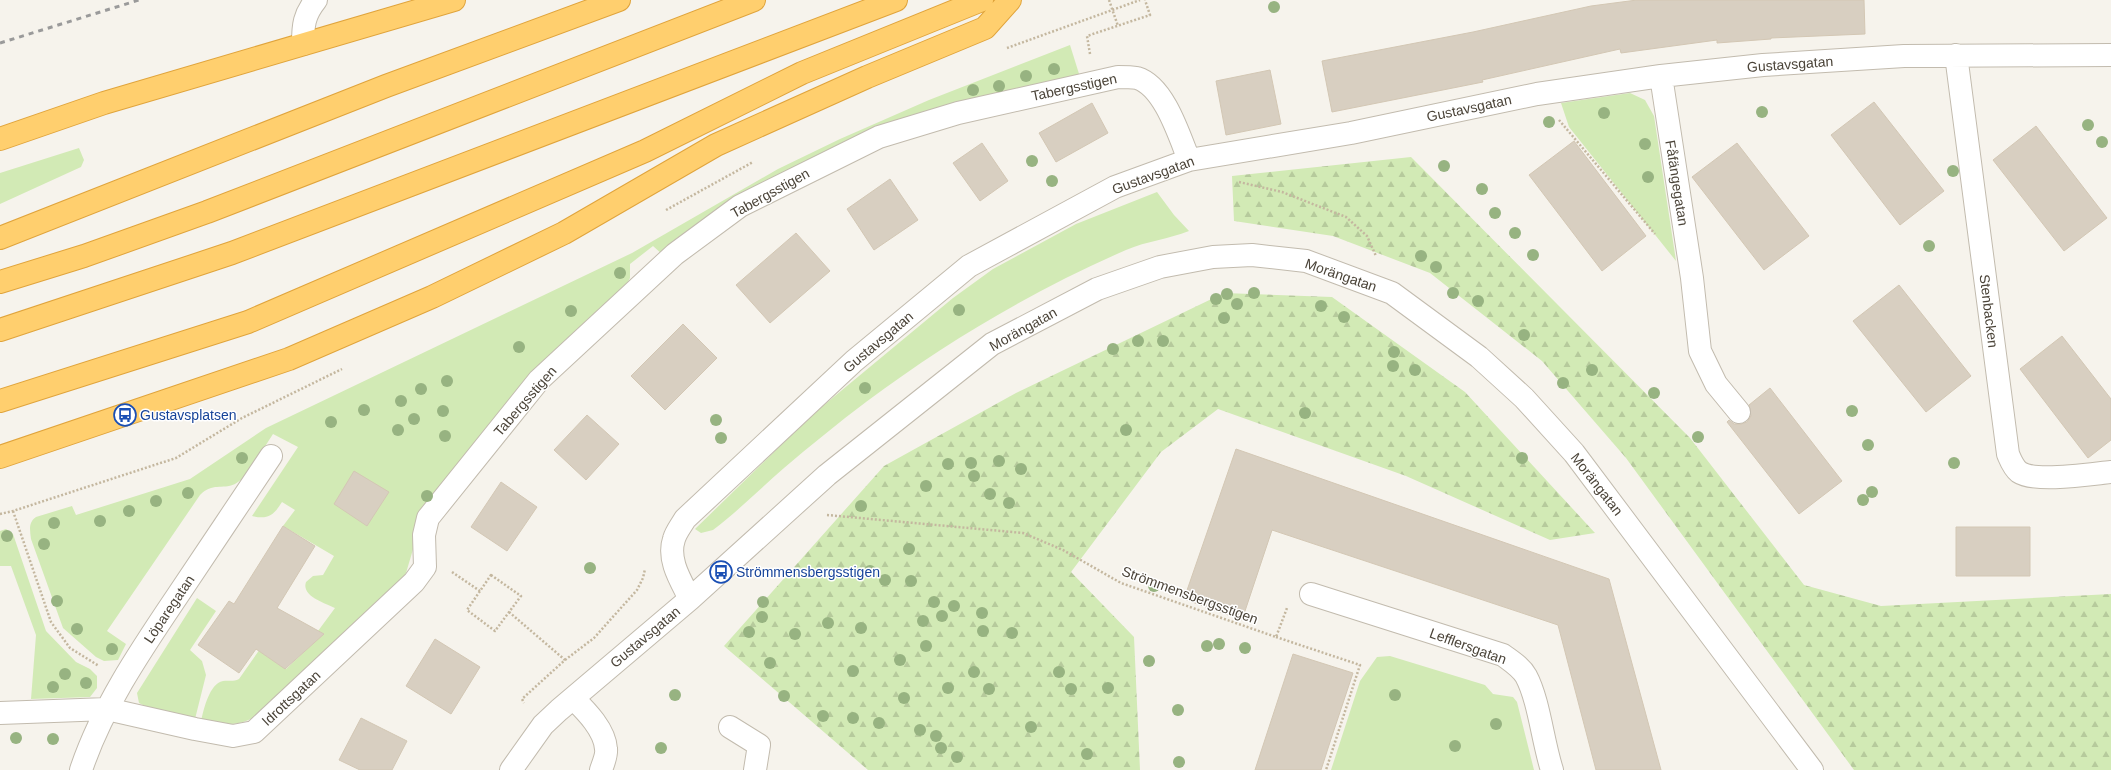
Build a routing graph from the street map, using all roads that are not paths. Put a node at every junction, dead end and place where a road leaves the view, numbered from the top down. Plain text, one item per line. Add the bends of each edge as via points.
1 (316, 0) edge
2 (454, 0) edge
3 (619, 0) edge
4 (754, 0) edge
5 (896, 0) edge
6 (982, 0) edge
7 (1010, 0) edge
8 (303, 44) junction
9 (1956, 55) junction
10 (2111, 55) edge
11 (1661, 76) junction
12 (0, 139) edge
13 (1189, 160) junction
14 (0, 238) edge
15 (3, 281) edge
16 (4, 329) edge
17 (9, 399) edge
18 (1739, 412) dead end
19 (271, 456) dead end
20 (0, 457) edge
21 (2111, 472) edge
22 (424, 554) joint
23 (1311, 594) dead end
24 (690, 600) junction
25 (574, 699) junction
26 (107, 709) junction
27 (0, 713) edge
28 (730, 728) dead end
29 (81, 770) edge
30 (511, 770) edge
31 (601, 770) edge
32 (755, 770) edge
33 (1552, 770) edge
34 (1812, 770) edge

1 - 8 street via 306,13
2 - 8 highway
3 - 14 highway via 386,86
4 - 15 highway via 207,212 84,256
5 - 16 highway via 232,254
6 - 17 highway via 802,73 645,151 248,322
7 - 20 highway via 985,28 867,77 716,145 564,233 432,297 289,359
8 - 12 highway via 104,103
9 - 10 street, Gustavsgatan
9 - 11 street, Gustavsgatan via 1763,65
9 - 21 street, Stenbacken via 2008,454 2020,473 2036,477
11 - 13 street, Gustavsgatan via 1537,94 1351,133
11 - 18 street, Fåfängegatan via 1700,351 1716,384
13 - 22 street, Tabergsstigen via 1157,92 1137,78 1118,77 958,113 879,136 740,206 675,254 539,380 428,518 424,535
13 - 24 street, Gustavsgatan via 1115,187 969,266 854,361 685,520 674,539 672,553
19 - 26 street, Löparegatan via 148,639
22 - 26 street, Idrottsgatan via 425,568 414,582 254,732 233,736
23 - 33 street, Lefflersgatan via 1503,655 1526,676
24 - 25 street, Gustavsgatan
24 - 34 street, Morängatan via 827,475 992,344 1097,289 1160,267 1213,257 1252,255 1306,261 1392,293 1479,357 1524,398 1574,453
25 - 30 street, Gustavsgatan via 543,725
25 - 31 street via 587,712 602,735 606,748
26 - 27 street, Idrottsgatan
26 - 29 street, Löparegatan via 90,741
28 - 32 street via 759,745

